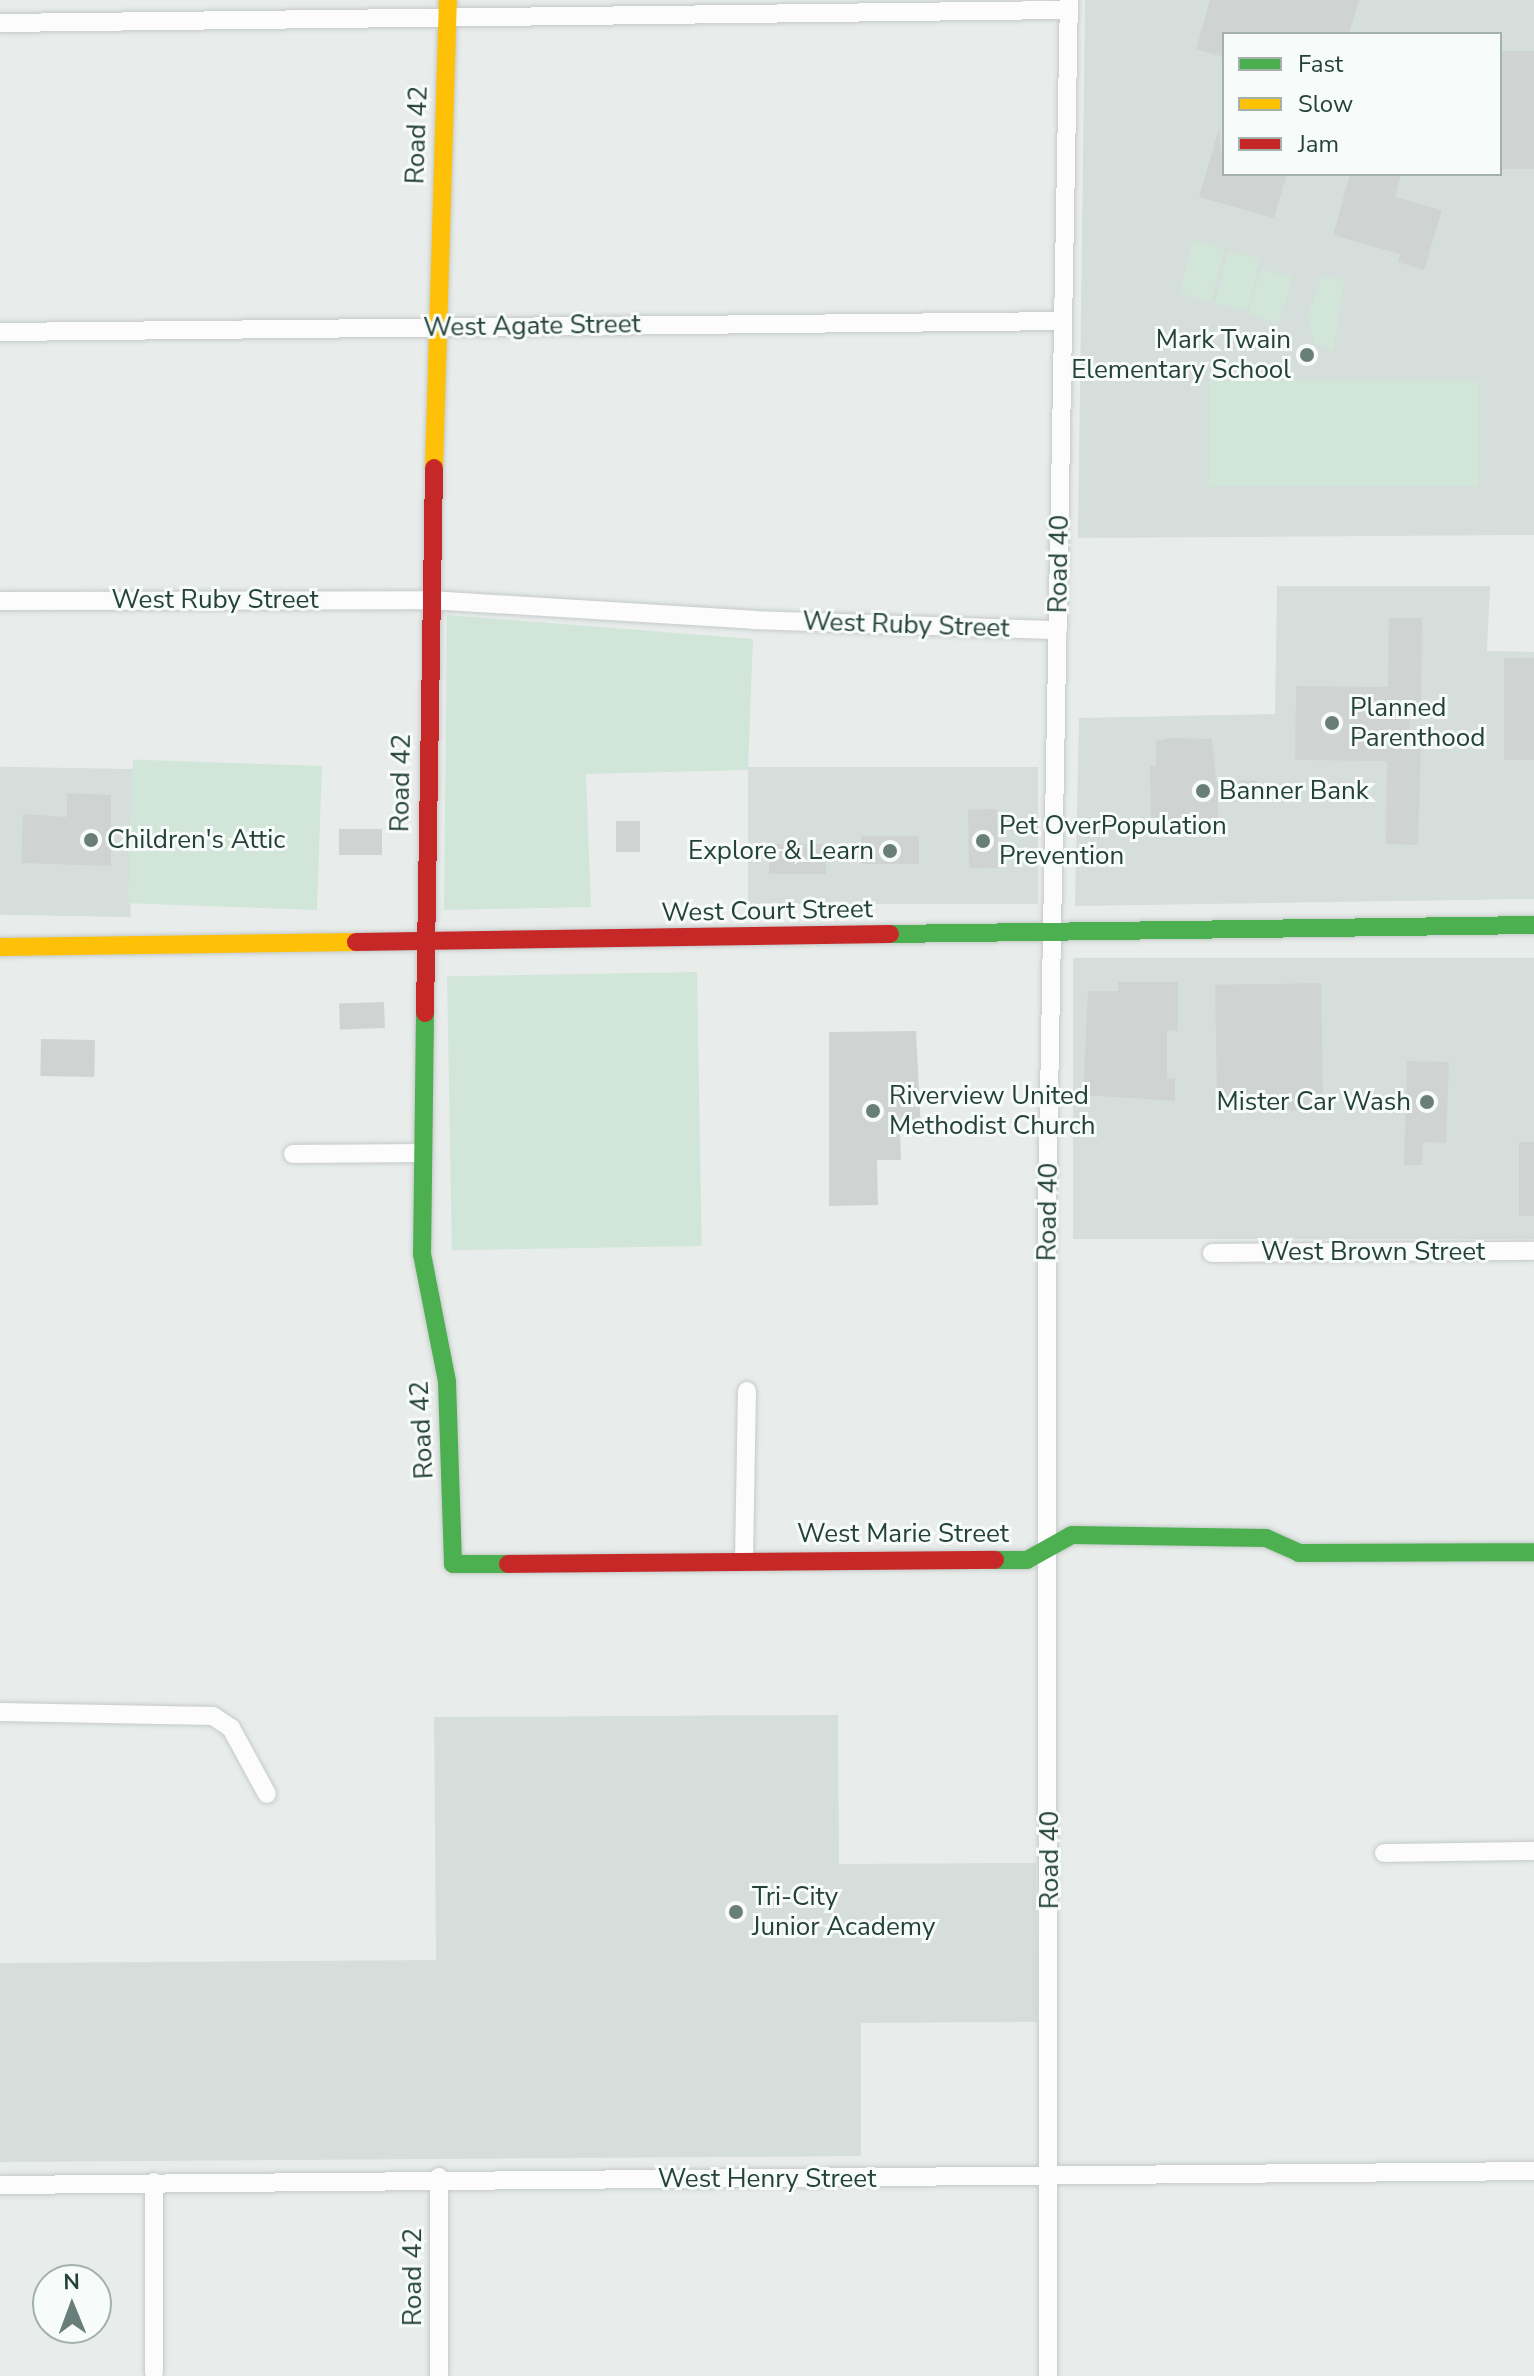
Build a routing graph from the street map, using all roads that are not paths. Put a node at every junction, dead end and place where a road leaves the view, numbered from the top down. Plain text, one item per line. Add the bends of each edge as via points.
1 (1069, 5) edge
2 (448, 9) edge
3 (0, 23) edge
4 (1063, 321) junction
5 (436, 327) junction
6 (0, 332) edge
7 (430, 600) junction
8 (0, 601) edge
9 (1058, 630) junction
10 (1534, 925) edge
11 (1053, 932) junction
12 (425, 944) junction
13 (0, 947) edge
14 (422, 1153) junction
15 (293, 1154) dead end
16 (1534, 1251) edge
17 (1212, 1253) dead end
18 (747, 1391) dead end
19 (1048, 1549) junction
20 (1534, 1552) edge
21 (744, 1560) junction
22 (453, 1564) joint
23 (0, 1712) edge
24 (267, 1794) dead end
25 (1534, 1851) edge
26 (1384, 1853) dead end
27 (1534, 2171) edge
28 (439, 2177) junction
29 (1050, 2179) junction
30 (154, 2182) junction
31 (0, 2185) edge
32 (154, 2372) dead end
33 (439, 2376) edge
34 (1048, 2376) edge

1 - 2 street
1 - 4 street, Road 40
2 - 3 street
2 - 5 street, Road 42
4 - 5 street, West Agate Street
4 - 9 street, Road 40
5 - 6 street, West Agate Street
5 - 7 street, Road 42
7 - 8 street, West Ruby Street
7 - 9 street, West Ruby Street via 753,620
7 - 12 street, Road 42
9 - 11 street, Road 40
10 - 11 street, West Court Street
11 - 12 street, West Court Street
11 - 19 street, Road 40
12 - 13 street, West Court Street
12 - 14 street, Road 42
14 - 15 street
14 - 22 street, Road 42 via 422,1254 447,1382
16 - 17 street, West Brown Street
18 - 21 street
19 - 20 street, West Marie Street via 1072,1535 1266,1538 1299,1553
19 - 21 street, West Marie Street via 1027,1560
19 - 29 street, Road 40
21 - 22 street, West Marie Street
23 - 24 street via 213,1716 231,1728
25 - 26 street
27 - 29 street, West Henry Street
28 - 29 street, West Henry Street
28 - 30 street, West Henry Street
28 - 33 street, Road 42
29 - 34 street, Road 40
30 - 31 street, West Henry Street
30 - 32 street

